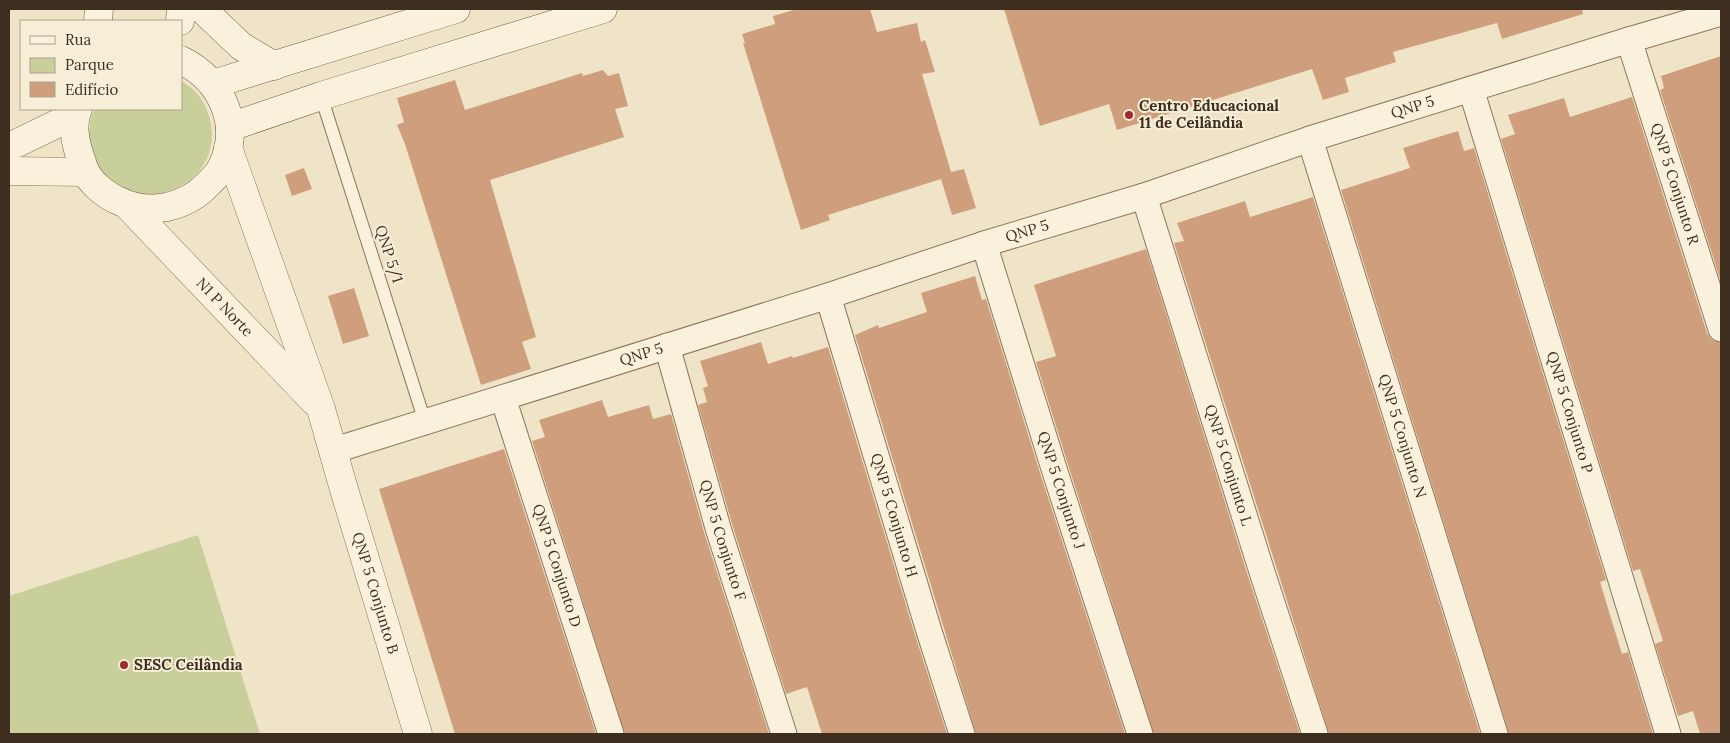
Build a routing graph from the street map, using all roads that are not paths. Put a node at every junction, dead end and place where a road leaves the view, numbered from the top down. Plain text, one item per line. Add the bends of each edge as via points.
1 (202, 9) edge
2 (456, 9) edge
3 (603, 9) edge
4 (1721, 14) edge
5 (1629, 40) junction
6 (182, 61) edge
7 (274, 66) junction
8 (213, 84) junction
9 (1471, 89) junction
10 (321, 96) junction
11 (77, 112) edge
12 (229, 137) junction
13 (1310, 139) junction
14 (9, 148) edge
15 (9, 171) edge
16 (85, 172) junction
17 (1144, 196) junction
18 (128, 206) junction
19 (984, 244) junction
20 (828, 296) junction
21 (1721, 329) edge
22 (667, 346) junction
23 (503, 398) junction
24 (322, 409) junction
25 (425, 422) junction
26 (332, 451) junction
27 (418, 734) edge
28 (611, 734) edge
29 (784, 734) edge
30 (962, 734) edge
31 (1140, 734) edge
32 (1315, 734) edge
33 (1495, 734) edge
34 (1668, 734) edge

1 - 7 main road via 242,46
2 - 7 main road
3 - 10 main road
4 - 5 street, QNP 5
5 - 9 street, QNP 5
5 - 21 street, QNP 5 Conjunto R
6 - 8 main road
7 - 8 main road
8 - 12 main road via 227,111
9 - 13 street, QNP 5
9 - 34 street, QNP 5 Conjunto P
10 - 12 main road
10 - 25 lane, QNP 5/1
11 - 14 main road
11 - 16 main road via 75,144
12 - 18 main road via 219,172 202,191 179,204 154,209
12 - 24 main road
13 - 17 street, QNP 5
13 - 33 street, QNP 5 Conjunto N
15 - 16 main road
16 - 18 main road via 111,198
17 - 19 street, QNP 5
17 - 32 street, QNP 5 Conjunto L
18 - 24 main road, N1 P Norte
19 - 20 street, QNP 5
19 - 31 street, QNP 5 Conjunto J
20 - 22 street, QNP 5
20 - 30 street, QNP 5 Conjunto H
22 - 23 street, QNP 5
22 - 29 street, QNP 5 Conjunto F via 718,528
23 - 25 street, QNP 5
23 - 28 street, QNP 5 Conjunto D
24 - 26 main road
25 - 26 street, QNP 5
26 - 27 main road, QNP 5 Conjunto B

